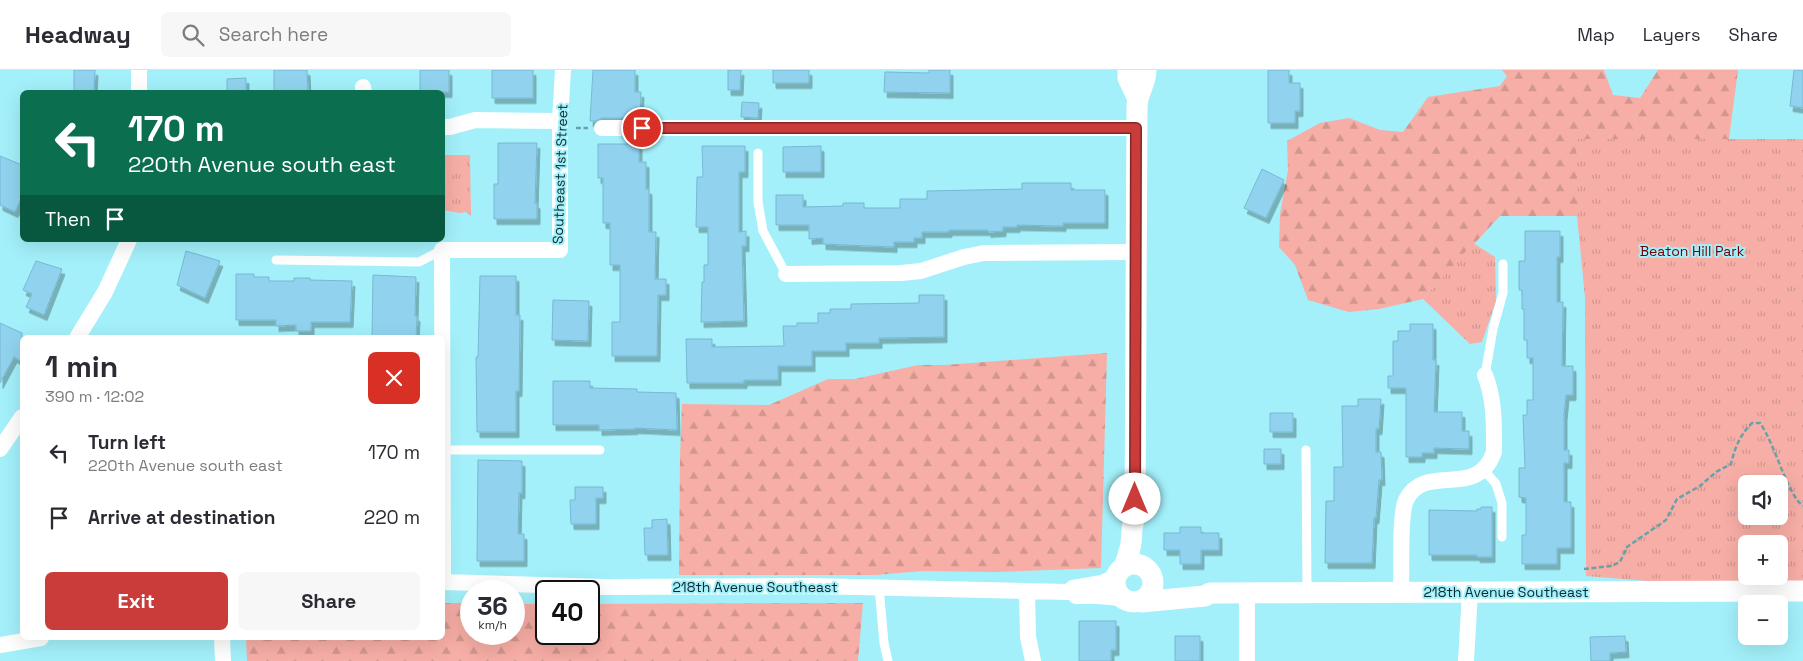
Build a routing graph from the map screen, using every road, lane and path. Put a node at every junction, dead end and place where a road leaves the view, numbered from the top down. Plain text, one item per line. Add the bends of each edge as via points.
1 (138, 70) edge
2 (563, 70) edge
3 (1128, 70) edge
4 (1146, 70) edge
5 (138, 90) edge
6 (1137, 97) junction
7 (560, 121) junction
8 (445, 128) edge
9 (602, 128) joint
10 (1136, 128) junction
11 (758, 153) dead end
12 (128, 242) edge
13 (442, 250) junction
14 (1135, 252) junction
15 (276, 260) dead end
16 (1503, 264) dead end
17 (786, 274) joint
18 (79, 335) edge
19 (442, 335) edge
20 (1485, 375) joint
21 (20, 420) edge
22 (0, 448) edge
23 (445, 450) edge
24 (600, 450) dead end
25 (1306, 450) dead end
26 (1484, 470) junction
27 (1803, 506) edge
28 (1135, 518) junction
29 (1502, 537) dead end
30 (1584, 569) dead end
31 (1120, 571) junction
32 (1148, 573) junction
33 (445, 582) edge
34 (879, 587) junction
35 (1803, 591) edge
36 (1027, 592) junction
37 (1068, 592) junction
38 (1307, 592) junction
39 (1401, 592) junction
40 (1470, 592) junction
41 (1210, 593) junction
42 (1247, 593) junction
43 (1132, 600) junction
44 (29, 640) edge
45 (222, 640) edge
46 (0, 645) edge
47 (224, 661) edge
48 (888, 661) edge
49 (1033, 661) edge
50 (1247, 661) edge
51 (1466, 661) edge

1 - 5 street
2 - 7 street, Southeast 1st Street
3 - 6 street via 1128,78
4 - 6 street via 1146,79
6 - 10 street
7 - 8 street via 475,120
7 - 9 path via 573,128
7 - 13 street, Southeast 1st Street via 560,250
9 - 10 street
10 - 14 street
11 - 17 lane via 758,202 763,231
12 - 18 street via 105,292
13 - 15 lane via 418,262
13 - 19 street
14 - 17 street via 984,253 920,271
14 - 28 street
16 - 20 lane via 1503,293
20 - 26 street via 1491,390 1494,452
21 - 22 street
23 - 24 lane
25 - 38 lane
26 - 29 lane via 1496,484 1502,503
26 - 39 street via 1469,478 1428,482 1406,500
27 - 30 path via 1793,494 1768,434 1760,424 1752,423 1742,434 1731,464 1677,499 1666,520 1627,547 1620,562
28 - 31 street via 1131,524 1128,557
28 - 32 street via 1140,523
31 - 32 street via 1131,564 1138,564
31 - 37 street, 218th Avenue Southeast via 1102,583 1073,588
31 - 43 street via 1115,586 1118,593
32 - 41 street, 218th Avenue Southeast via 1173,587 1203,589
32 - 43 street via 1150,593
33 - 34 street, 218th Avenue Southeast via 607,587
34 - 36 street, 218th Avenue Southeast
34 - 48 lane
35 - 40 street, 218th Avenue Southeast
36 - 37 street, 218th Avenue Southeast
36 - 49 street via 1028,637
37 - 43 street, 218th Avenue Southeast via 1074,596
38 - 39 street, 218th Avenue Southeast
38 - 42 street, 218th Avenue Southeast
39 - 40 street, 218th Avenue Southeast
40 - 51 street
41 - 42 street, 218th Avenue Southeast
41 - 43 street, 218th Avenue Southeast
42 - 50 street
44 - 46 street
45 - 47 street

